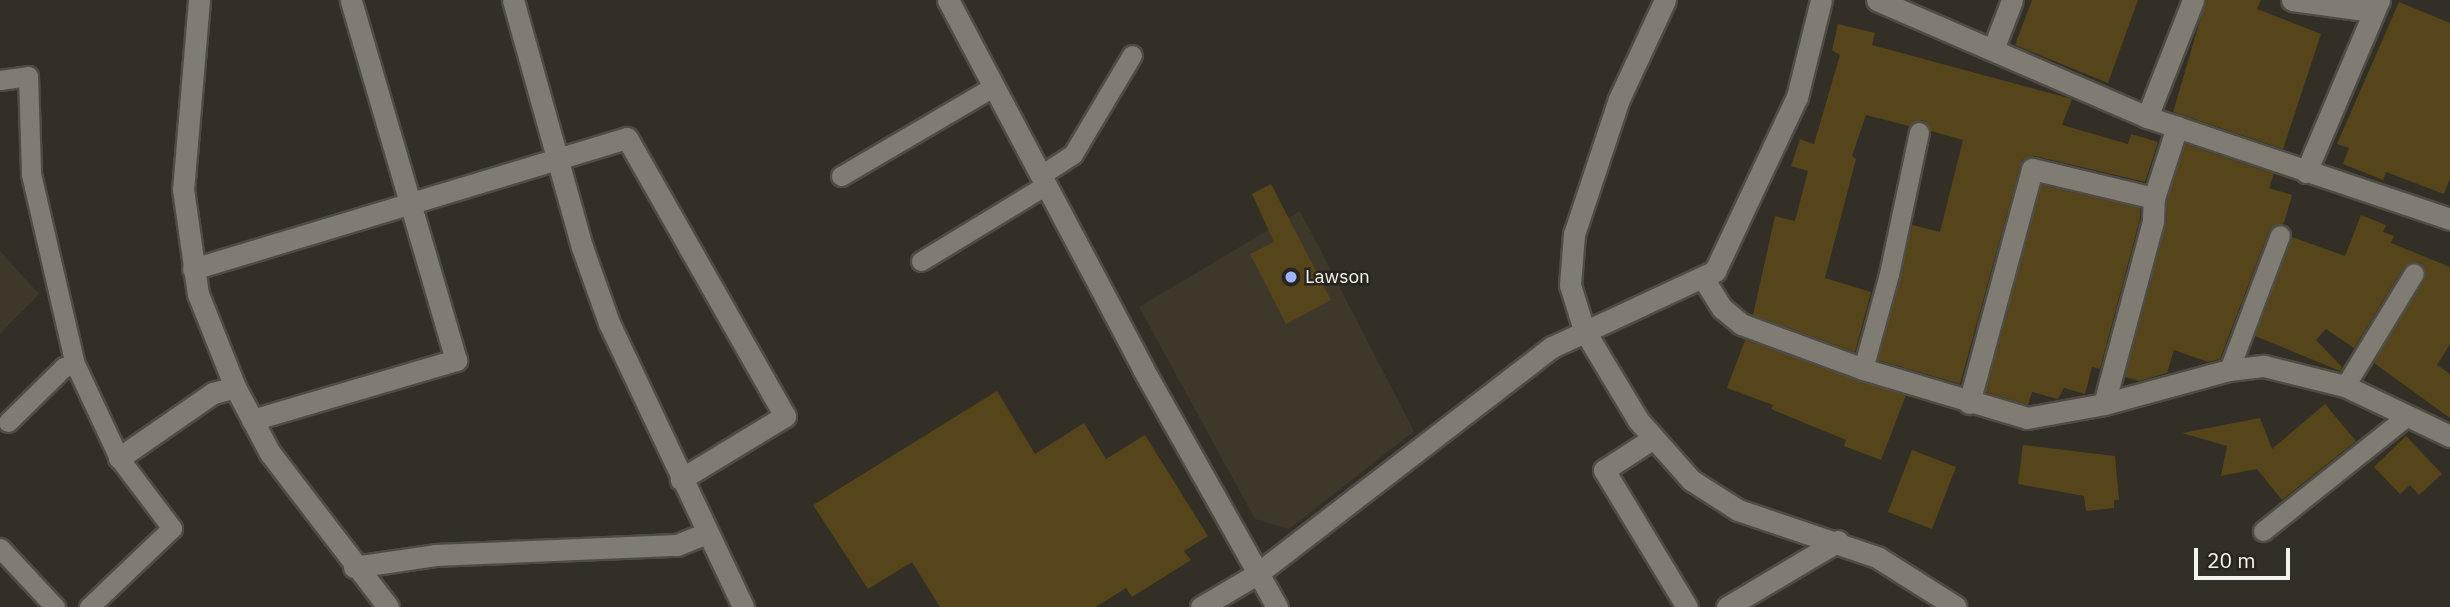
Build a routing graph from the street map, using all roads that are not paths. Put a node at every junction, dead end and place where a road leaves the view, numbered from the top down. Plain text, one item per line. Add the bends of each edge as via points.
1 (199, 0) edge
2 (351, 0) edge
3 (513, 0) edge
4 (948, 0) edge
5 (1665, 0) edge
6 (1821, 0) edge
7 (1877, 0) edge
8 (2011, 0) edge
9 (2193, 0) edge
10 (2292, 0) edge
11 (2376, 6) edge
12 (1994, 47) junction
13 (1132, 54) dead end
14 (0, 80) edge
15 (993, 87) junction
16 (2147, 117) junction
17 (2177, 127) junction
18 (1919, 132) dead end
19 (558, 161) junction
20 (2306, 172) junction
21 (841, 176) dead end
22 (1043, 180) junction
23 (2154, 198) junction
24 (410, 205) junction
25 (2450, 219) edge
26 (2280, 235) dead end
27 (920, 261) dead end
28 (193, 269) junction
29 (2414, 273) dead end
30 (1703, 278) junction
31 (1584, 330) junction
32 (75, 364) junction
33 (1863, 369) junction
34 (2229, 370) junction
35 (2345, 386) junction
36 (235, 387) junction
37 (1969, 403) junction
38 (2104, 404) junction
39 (2407, 416) junction
40 (252, 420) junction
41 (8, 422) dead end
42 (2449, 434) edge
43 (1652, 439) junction
44 (119, 458) junction
45 (681, 479) junction
46 (2263, 531) dead end
47 (707, 533) junction
48 (1838, 541) junction
49 (0, 548) edge
50 (354, 567) junction
51 (1257, 574) junction
52 (740, 606) edge
53 (55, 607) edge
54 (89, 607) edge
55 (388, 607) edge
56 (1201, 607) edge
57 (1277, 607) edge
58 (1687, 607) edge
59 (1727, 607) edge
60 (1956, 607) edge

1 - 28 street via 183,189
2 - 24 street
3 - 19 street
4 - 15 street
5 - 31 street via 1619,99 1574,234 1570,285
6 - 30 street via 1797,97 1725,252 1715,271
7 - 12 street
8 - 12 street
9 - 16 street
10 - 11 street
11 - 20 street
12 - 16 street
13 - 22 lane via 1073,154
14 - 32 lane via 29,76 31,174
15 - 21 lane
15 - 22 street
16 - 17 street
17 - 20 street
17 - 23 street
18 - 33 lane
19 - 24 street
19 - 45 street via 608,323
19 - 45 street via 627,138 785,416
20 - 25 street
22 - 27 lane
22 - 51 street
23 - 37 street via 2032,169
23 - 38 street via 2153,221
24 - 28 street
24 - 40 street via 456,360
26 - 34 lane
28 - 36 street via 198,294
29 - 35 lane
30 - 31 street
30 - 33 street via 1722,308 1741,324
31 - 43 street
31 - 51 street via 1552,347
32 - 41 lane via 64,368
32 - 44 lane
33 - 37 street
34 - 35 street via 2264,366
34 - 38 street
35 - 39 street
36 - 40 street
36 - 44 street via 213,393
37 - 38 street via 2027,418
39 - 42 street
39 - 46 lane
40 - 50 street via 270,453
43 - 48 street via 1691,480 1725,503
43 - 58 street via 1604,470
44 - 54 lane via 172,528
45 - 47 street
47 - 50 street via 677,545 435,555
47 - 52 street
48 - 59 street
48 - 60 street via 1877,557
49 - 53 lane
50 - 55 street
51 - 56 street
51 - 57 street

